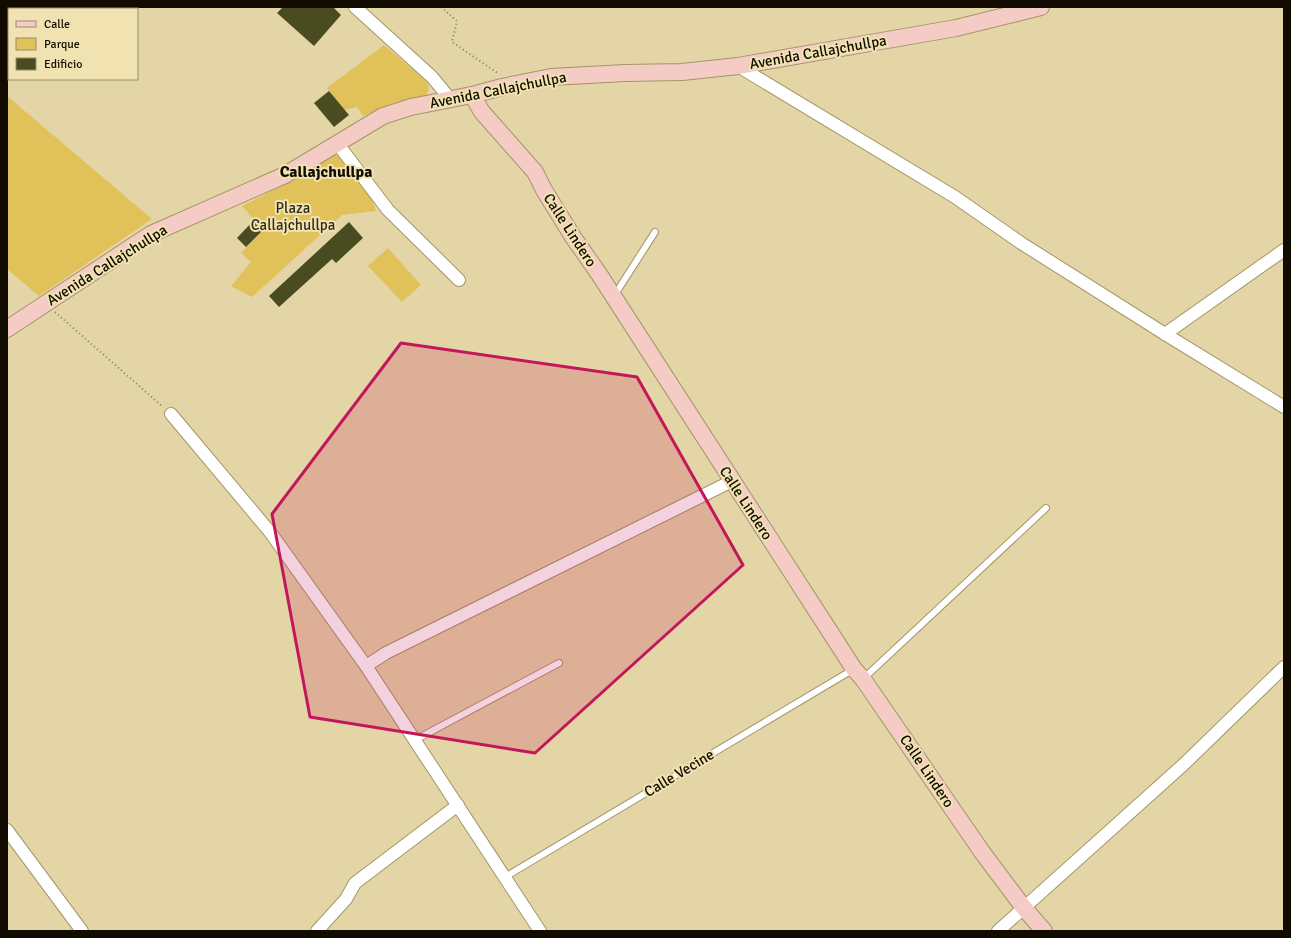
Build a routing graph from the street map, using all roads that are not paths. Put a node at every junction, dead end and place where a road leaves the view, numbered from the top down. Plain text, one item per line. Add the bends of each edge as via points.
1 (355, 7) edge
2 (1041, 7) edge
3 (738, 66) junction
4 (472, 95) junction
5 (451, 100) junction
6 (337, 143) junction
7 (655, 232) dead end
8 (1284, 250) edge
9 (459, 280) dead end
10 (614, 297) junction
11 (7, 329) edge
12 (1165, 334) junction
13 (1284, 407) edge
14 (171, 414) road end
15 (732, 481) junction
16 (1046, 508) dead end
17 (559, 663) dead end
18 (366, 666) junction
19 (1284, 667) edge
20 (858, 674) junction
21 (415, 740) junction
22 (458, 805) junction
23 (7, 830) edge
24 (505, 876) junction
25 (1024, 908) junction
26 (82, 931) edge
27 (317, 931) edge
28 (540, 931) edge
29 (998, 931) edge
30 (1044, 931) edge

1 - 5 street via 432,77
2 - 3 main road, Avenida Callajchullpa via 956,28
3 - 4 main road, Avenida Callajchullpa via 682,72 551,77
3 - 12 street via 955,197 1021,243
4 - 5 main road, Avenida Callajchullpa
4 - 10 main road, Calle Lindero via 482,112 535,172 565,224
5 - 6 main road, Avenida Callajchullpa via 411,107 383,116
6 - 9 street via 388,210
6 - 11 main road, Avenida Callajchullpa via 285,175 151,234
7 - 10 lane
8 - 12 street
10 - 15 main road, Calle Lindero
12 - 13 street
14 - 18 street via 270,532
15 - 18 street via 393,649
15 - 20 main road, Calle Lindero
16 - 20 lane, Calle Vecine
17 - 21 lane
18 - 21 street
19 - 25 street via 1183,765
20 - 24 lane, Calle Vecine
20 - 25 main road, Calle Lindero
21 - 22 street
22 - 24 street
22 - 27 street via 354,883 346,899
23 - 26 street
24 - 28 street
25 - 29 street
25 - 30 main road, Calle Lindero

